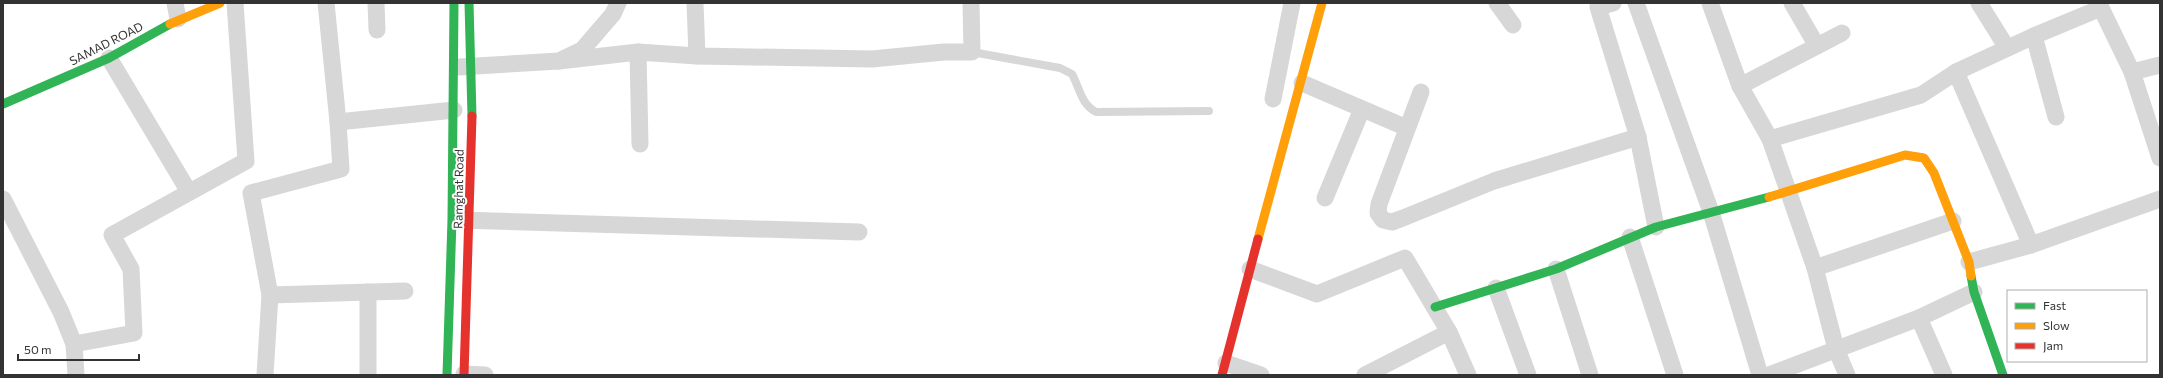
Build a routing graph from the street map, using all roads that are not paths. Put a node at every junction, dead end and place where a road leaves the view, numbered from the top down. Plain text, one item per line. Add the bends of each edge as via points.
1 (220, 3) edge
2 (235, 3) edge
3 (326, 3) edge
4 (376, 3) edge
5 (454, 3) edge
6 (469, 3) edge
7 (618, 3) edge
8 (695, 3) edge
9 (970, 3) edge
10 (1292, 3) edge
11 (1322, 3) edge
12 (1497, 3) edge
13 (1612, 3) edge
14 (1636, 3) edge
15 (1710, 3) edge
16 (1792, 3) edge
17 (1979, 3) edge
18 (2107, 5) edge
19 (176, 11) edge
20 (1513, 25) dead end
21 (377, 30) dead end
22 (1842, 33) dead end
23 (2034, 36) junction
24 (1817, 46) junction
25 (2007, 48) junction
26 (638, 52) junction
27 (972, 52) junction
28 (697, 56) junction
29 (109, 58) junction
30 (559, 61) junction
31 (2160, 65) edge
32 (463, 67) junction
33 (1956, 72) junction
34 (2132, 72) junction
35 (1302, 83) junction
36 (1740, 86) junction
37 (1421, 92) dead end
38 (1273, 99) dead end
39 (3, 104) edge
40 (1362, 109) junction
41 (454, 110) junction
42 (1209, 111) dead end
43 (2056, 117) dead end
44 (338, 122) junction
45 (1407, 128) junction
46 (1638, 137) junction
47 (1770, 139) junction
48 (640, 144) dead end
49 (2160, 158) edge
50 (189, 192) junction
51 (1790, 192) junction
52 (1325, 198) dead end
53 (2160, 198) edge
54 (3, 199) edge
55 (1711, 212) junction
56 (452, 220) junction
57 (470, 221) junction
58 (1953, 221) junction
59 (1656, 227) junction
60 (859, 232) dead end
61 (1630, 237) junction
62 (2031, 245) junction
63 (1969, 262) junction
64 (1250, 268) junction
65 (1815, 268) junction
66 (1556, 269) junction
67 (1496, 288) junction
68 (406, 291) dead end
69 (368, 292) junction
70 (1974, 292) junction
71 (270, 295) junction
72 (1436, 307) junction
73 (1919, 318) junction
74 (1449, 332) junction
75 (74, 344) junction
76 (1836, 349) junction
77 (1224, 369) edge
78 (76, 375) edge
79 (265, 375) edge
80 (368, 375) edge
81 (458, 375) edge
82 (485, 375) edge
83 (1261, 375) edge
84 (1365, 375) edge
85 (1468, 375) edge
86 (1528, 375) edge
87 (1590, 375) edge
88 (1675, 375) edge
89 (1760, 375) edge
90 (1769, 375) edge
91 (1847, 375) edge
92 (1944, 375) edge
93 (2003, 375) edge

1 - 19 street, SAMAD ROAD
2 - 50 street via 246,161
3 - 44 street
4 - 21 street
5 - 32 street, Ramghat Road
6 - 32 street, Ramghat Road
7 - 30 street via 613,14 582,50
8 - 28 street
9 - 27 street
10 - 38 street
11 - 35 street
12 - 20 street
13 - 46 street via 1598,7
14 - 55 street
15 - 36 street
16 - 24 street
17 - 25 street
18 - 23 street
18 - 34 street
19 - 29 street, SAMAD ROAD
22 - 24 street
23 - 25 street
23 - 43 street
24 - 36 street
25 - 33 street
26 - 28 street
26 - 30 street
26 - 48 street
27 - 28 street via 872,59
27 - 42 lane via 1060,68 1072,74 1082,100 1096,112
29 - 39 street, SAMAD ROAD
29 - 50 street
30 - 32 street
31 - 34 street
32 - 41 street, Ramghat Road
32 - 57 street, Ramghat Road
33 - 47 street via 1921,95
33 - 62 street
34 - 49 street
35 - 40 street
35 - 64 street
36 - 47 street
37 - 45 street
40 - 45 street
40 - 52 street
41 - 44 street
41 - 56 street, Ramghat Road
44 - 71 street via 342,169 251,193
45 - 46 street via 1379,204 1378,213 1383,220 1392,222 1494,181
46 - 59 street
47 - 51 street
50 - 75 street via 112,235 131,270 134,333
51 - 55 street
51 - 58 street via 1905,155 1924,158 1934,173
51 - 65 street
53 - 62 street
54 - 75 street via 61,312
55 - 59 street
55 - 89 street
56 - 57 street
56 - 81 street, Ramghat Road
57 - 60 street
57 - 81 street, Ramghat Road
58 - 63 street
58 - 65 street
59 - 61 street
61 - 66 street
61 - 88 street
62 - 63 street
63 - 70 street
64 - 72 street via 1317,294 1405,258
64 - 77 street
65 - 76 street
66 - 67 street
66 - 87 street
67 - 72 street
67 - 86 street
68 - 69 street
69 - 71 street
69 - 80 street
70 - 73 street
70 - 93 street
71 - 79 street
72 - 74 street
73 - 76 street
73 - 92 street
74 - 84 street
74 - 85 street
75 - 78 street
76 - 90 street
76 - 91 street
77 - 83 street
81 - 82 street

